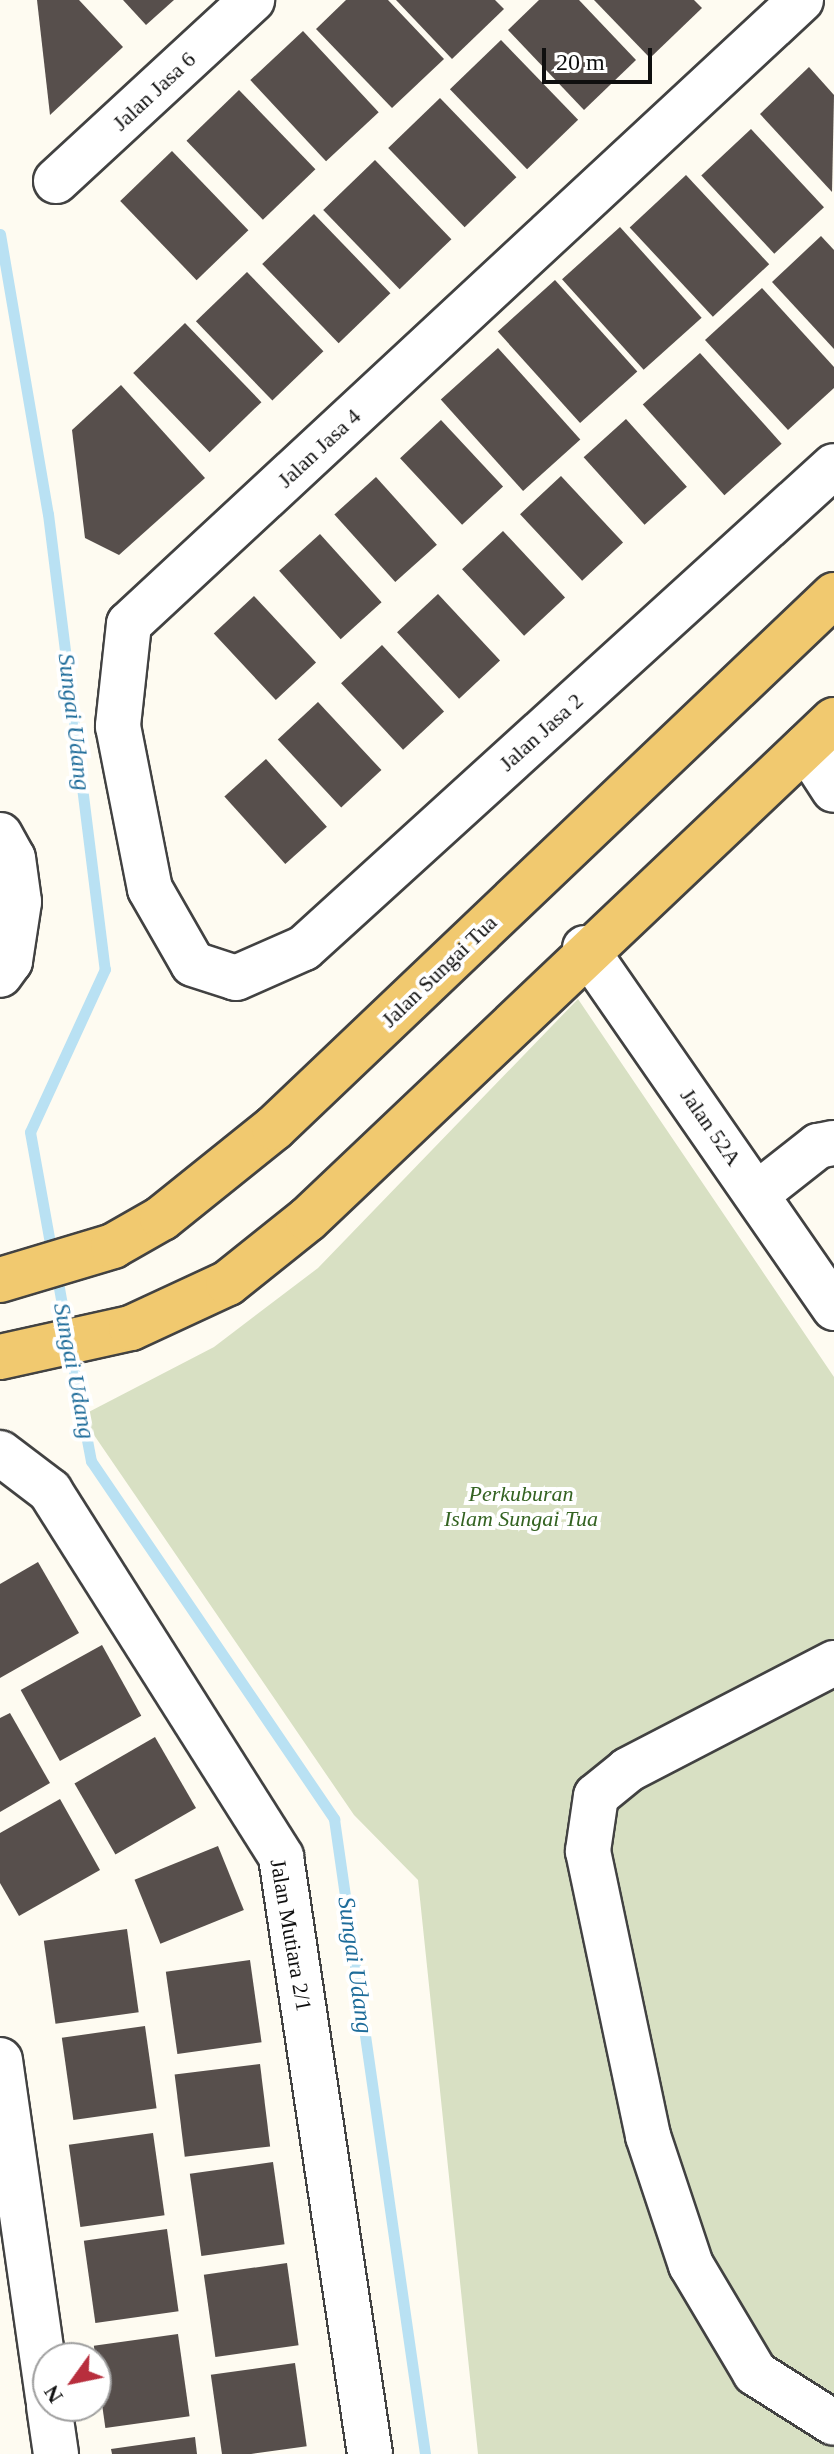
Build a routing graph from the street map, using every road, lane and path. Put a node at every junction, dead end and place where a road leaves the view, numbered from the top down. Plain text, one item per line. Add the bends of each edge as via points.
1 (252, 0) edge
2 (801, 0) edge
3 (56, 181) dead end
4 (834, 466) edge
5 (834, 595) edge
6 (820, 733) edge
7 (834, 790) edge
8 (0, 835) edge
9 (585, 948) junction
10 (0, 975) edge
11 (236, 978) joint
12 (834, 1143) edge
13 (757, 1194) junction
14 (4, 1279) edge
15 (834, 1308) edge
16 (0, 1357) edge
17 (0, 1453) edge
18 (834, 1663) edge
19 (0, 2060) edge
20 (40, 2342) edge
21 (51, 2422) edge
22 (834, 2423) edge
23 (56, 2454) edge
24 (370, 2454) edge

1 - 3 street, Jalan Jasa 6
2 - 11 street, Jalan Jasa 4 via 129,624 118,726 150,889 193,964
4 - 11 street, Jalan Jasa 2 via 304,948
5 - 14 main road, Jalan Sungai Tua via 274,1128 162,1218 113,1246
6 - 7 street
6 - 9 main road
8 - 10 street via 13,858 19,902 10,961
9 - 13 street, Jalan 52A
9 - 16 main road via 308,1219 228,1283 131,1328 44,1353
12 - 13 street via 818,1146
13 - 15 street, Jalan 52A
17 - 24 street, Jalan Mutiara 2/1 via 50,1491 281,1857
18 - 22 street via 628,1770 596,1796 588,1851 648,2136 691,2265 755,2373
19 - 20 street
21 - 23 street

